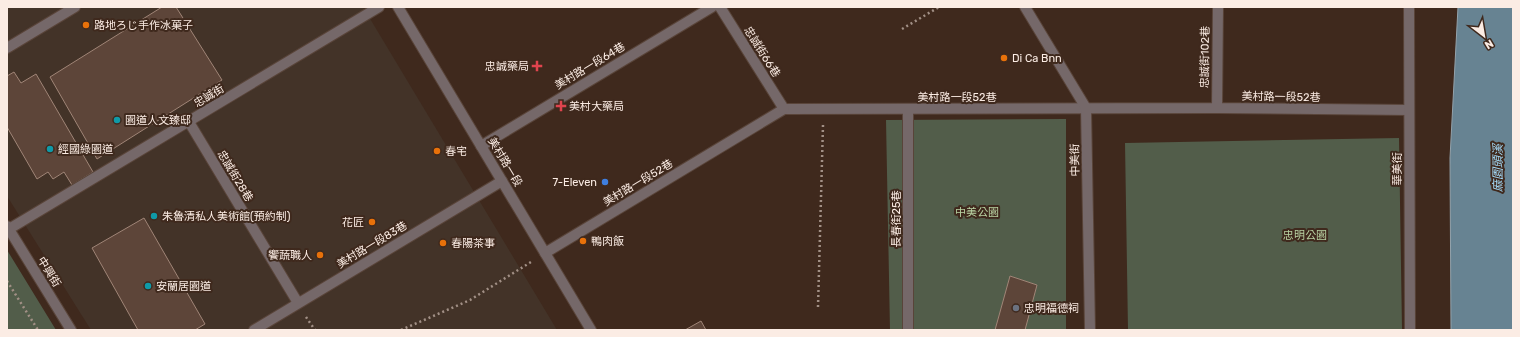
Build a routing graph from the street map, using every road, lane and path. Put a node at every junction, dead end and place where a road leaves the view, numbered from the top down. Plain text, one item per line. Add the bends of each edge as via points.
1 (75, 7) edge
2 (379, 7) edge
3 (398, 7) edge
4 (712, 7) edge
5 (720, 7) edge
6 (939, 7) edge
7 (1025, 7) edge
8 (1218, 7) edge
9 (1408, 7) edge
10 (902, 29) dead end
11 (7, 48) edge
12 (823, 108) junction
13 (908, 108) junction
14 (1086, 108) junction
15 (1217, 108) junction
16 (784, 109) junction
17 (1409, 110) junction
18 (189, 122) junction
19 (481, 146) junction
20 (502, 181) junction
21 (8, 228) edge
22 (545, 253) junction
23 (7, 281) edge
24 (298, 304) junction
25 (818, 307) dead end
26 (38, 330) edge
27 (71, 330) edge
28 (254, 330) edge
29 (401, 330) edge
30 (591, 330) edge
31 (908, 330) edge
32 (1090, 330) edge
33 (1410, 330) edge

1 - 11 street
2 - 18 street, 忠誠街
3 - 19 street, 美村路一段
4 - 19 street, 美村路一段64巷
5 - 16 street, 忠誠街66巷
6 - 10 path
7 - 14 street
8 - 15 street, 忠誠街102巷
9 - 17 street, 華美街
12 - 13 street, 美村路一段52巷
12 - 16 street, 美村路一段52巷
12 - 25 path
13 - 14 street, 美村路一段52巷
13 - 31 street, 長春街25巷
14 - 15 street, 美村路一段52巷
14 - 32 street, 中美街
15 - 17 street, 美村路一段52巷
16 - 22 street, 美村路一段52巷
17 - 33 street, 華美街
18 - 21 street, 忠誠街
18 - 24 street, 忠誠街28巷
19 - 20 street, 美村路一段
20 - 22 street, 美村路一段
20 - 24 street, 美村路一段83巷
21 - 27 street, 中興街
22 - 29 path via 470,300
22 - 30 street, 美村路一段
23 - 26 path
24 - 28 street, 美村路一段83巷

